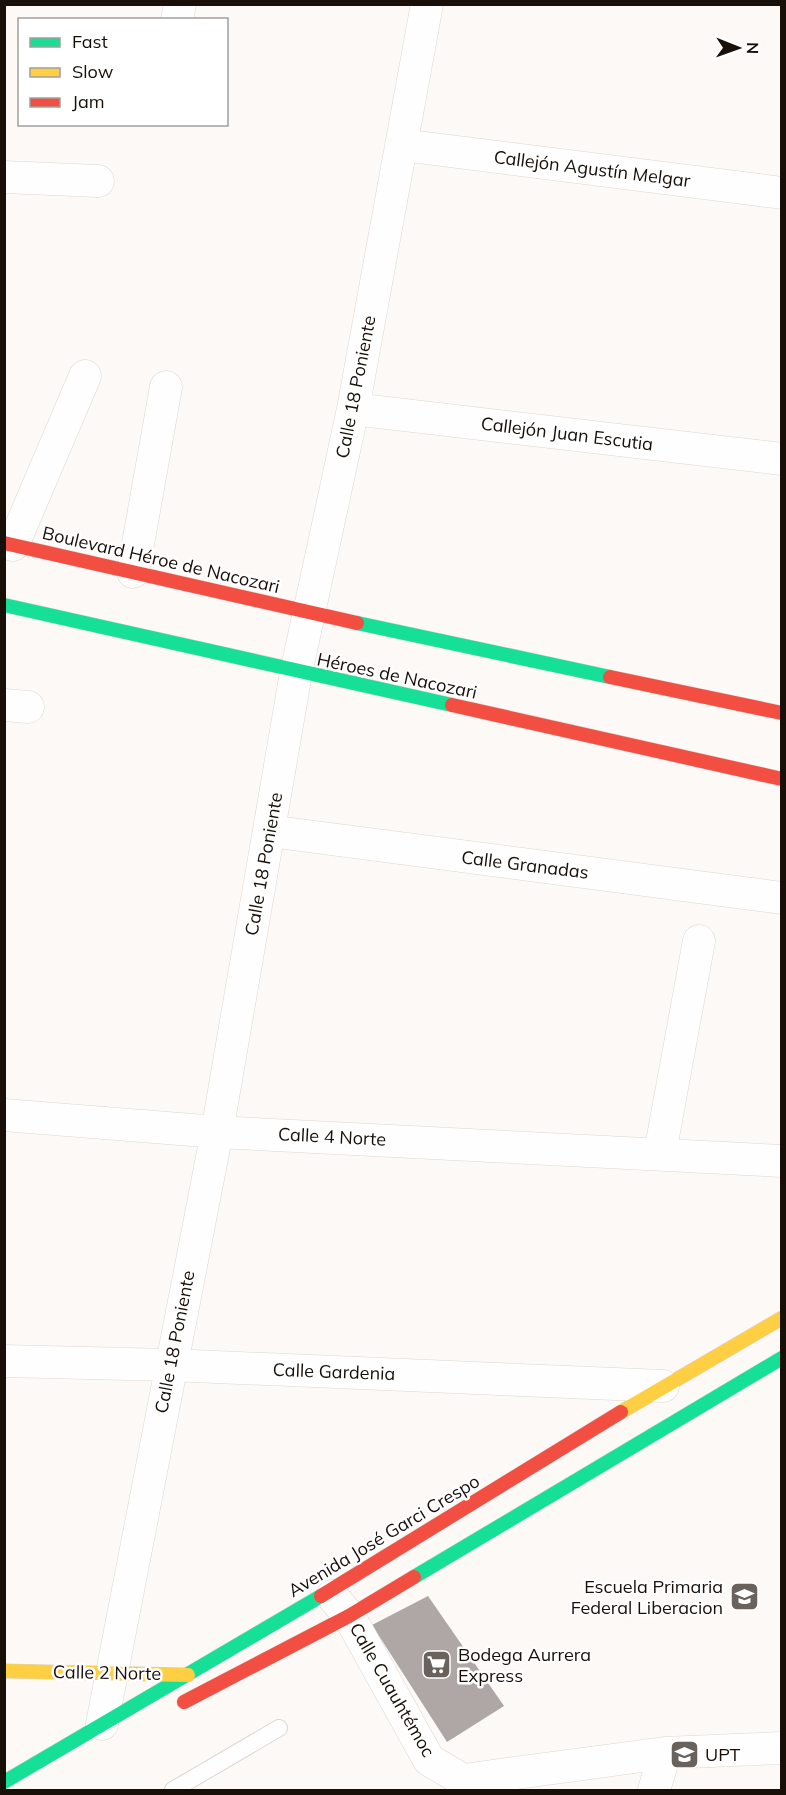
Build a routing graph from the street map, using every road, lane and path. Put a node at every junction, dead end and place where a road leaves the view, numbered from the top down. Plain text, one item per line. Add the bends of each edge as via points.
1 (427, 4) edge
2 (402, 145) junction
3 (4, 177) edge
4 (98, 181) dead end
5 (782, 193) edge
6 (85, 376) dead end
7 (166, 387) dead end
8 (353, 409) junction
9 (782, 459) edge
10 (9, 544) edge
11 (132, 572) junction
12 (4, 605) edge
13 (308, 613) junction
14 (296, 673) junction
15 (782, 713) edge
16 (782, 779) edge
17 (269, 831) junction
18 (782, 898) edge
19 (699, 941) dead end
20 (4, 1115) edge
21 (217, 1132) junction
22 (660, 1153) junction
23 (782, 1161) edge
24 (782, 1318) edge
25 (782, 1358) edge
26 (4, 1361) edge
27 (170, 1365) junction
28 (663, 1386) junction
29 (328, 1592) junction
30 (349, 1616) junction
31 (4, 1671) edge
32 (111, 1673) junction
33 (194, 1684) junction
34 (171, 1710) dead end
35 (102, 1724) junction
36 (279, 1728) dead end
37 (782, 1749) edge
38 (665, 1753) junction
39 (4, 1782) edge
40 (173, 1791) edge
41 (654, 1791) edge

1 - 2 street, Calle 18 Poniente
2 - 5 street, Callejón Agustín Melgar
2 - 8 street, Calle 18 Poniente
3 - 4 street
6 - 10 street
7 - 11 street
8 - 9 street, Callejón Juan Escutia
8 - 13 street, Calle 18 Poniente
10 - 11 main road, Boulevard Héroe de Nacozari
11 - 13 main road, Boulevard Héroe de Nacozari
12 - 14 main road, Héroes de Nacozari
13 - 14 street, Calle 18 Poniente
13 - 15 main road
14 - 16 main road, Héroes de Nacozari
14 - 17 street, Calle 18 Poniente
17 - 18 street, Calle Granadas
17 - 21 street, Calle 18 Poniente
19 - 22 street
20 - 21 street, Calle 4 Norte
21 - 22 street, Calle 4 Norte
21 - 27 street, Calle 18 Poniente
22 - 23 street, Calle 4 Norte
24 - 28 main road, Avenida José Garci Crespo
25 - 30 main road, Avenida José Garci Crespo
26 - 27 street, Calle Gardenia
27 - 28 street, Calle Gardenia
27 - 32 street, Calle 18 Poniente
28 - 29 main road, Avenida José Garci Crespo
29 - 30 street, Calle Cuauhtémoc
29 - 33 main road, Avenida José Garci Crespo
30 - 33 main road, Avenida José Garci Crespo
30 - 38 street, Calle Cuauhtémoc via 429,1760 463,1780
31 - 32 main road, Calle 2 Norte
32 - 33 main road, Calle 2 Norte
32 - 35 street, Calle 18 Poniente
33 - 34 main road, Avenida José Garci Crespo
33 - 35 main road, Avenida José Garci Crespo
35 - 39 main road, Avenida José Garci Crespo
36 - 40 lane
37 - 38 street
38 - 41 street

